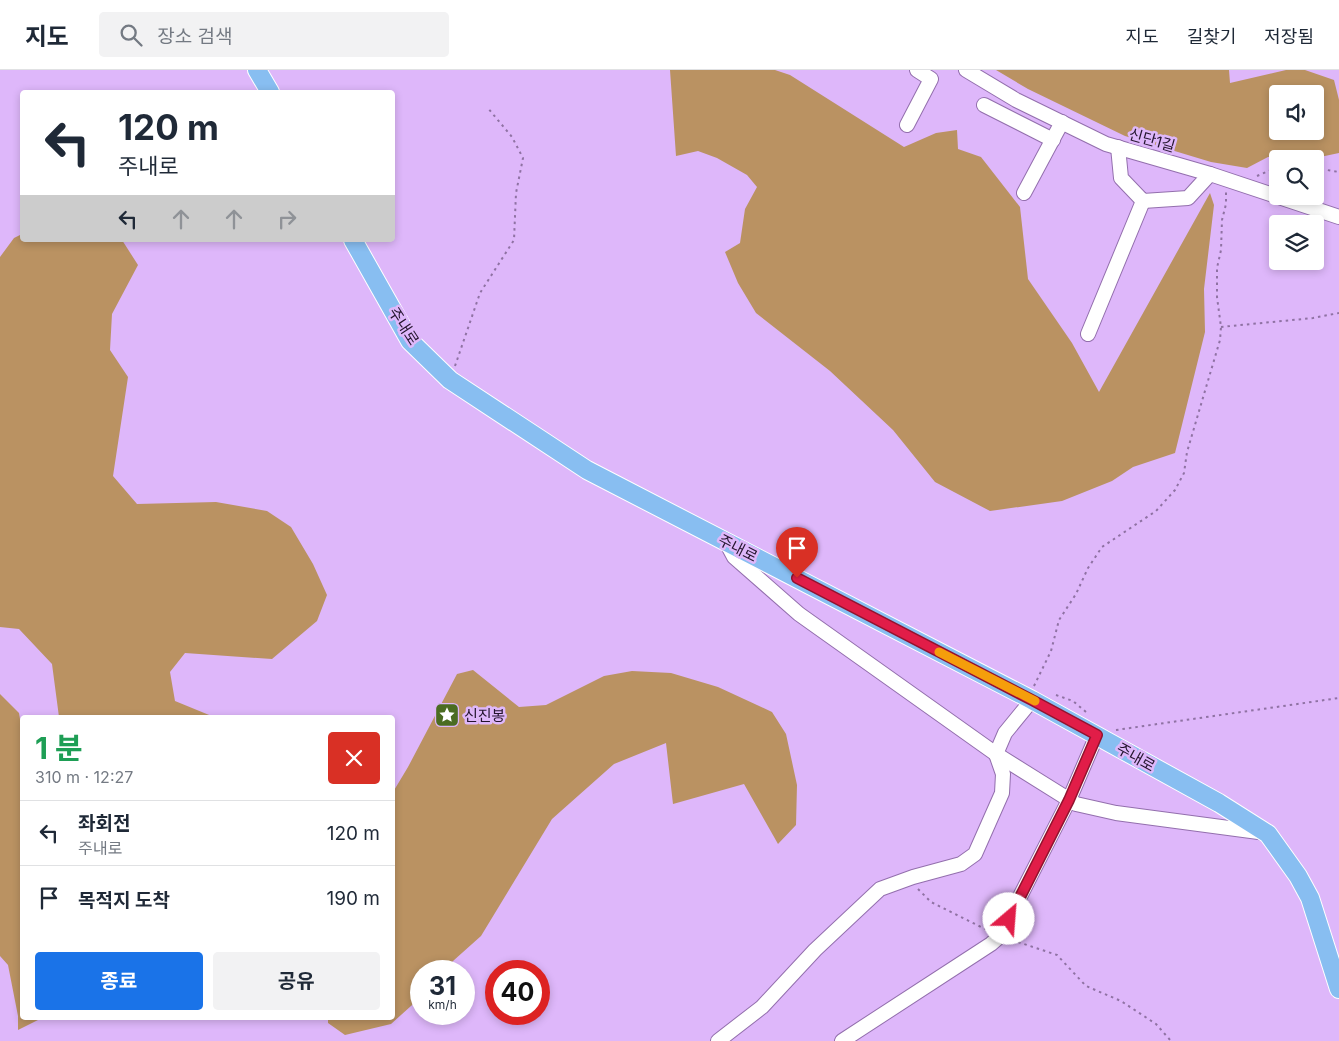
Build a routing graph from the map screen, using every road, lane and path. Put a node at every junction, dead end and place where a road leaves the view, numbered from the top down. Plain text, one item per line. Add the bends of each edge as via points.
1 (257, 70) edge
2 (917, 70) edge
3 (966, 70) edge
4 (269, 90) edge
5 (984, 105) dead end
6 (488, 107) dead end
7 (1062, 122) junction
8 (907, 125) dead end
9 (1052, 140) junction
10 (1118, 147) junction
11 (1324, 170) edge
12 (1269, 171) edge
13 (1339, 172) edge
14 (1210, 174) junction
15 (1227, 180) junction
16 (1253, 188) junction
17 (1024, 193) dead end
18 (1143, 201) junction
19 (1339, 217) edge
20 (354, 242) edge
21 (1339, 313) edge
22 (1221, 327) junction
23 (1088, 334) dead end
24 (450, 380) junction
25 (726, 542) junction
26 (1050, 695) dead end
27 (1030, 698) junction
28 (1339, 698) edge
29 (1092, 717) dead end
30 (1116, 730) dead end
31 (1097, 735) junction
32 (996, 754) junction
33 (1069, 800) junction
34 (1268, 834) junction
35 (908, 878) junction
36 (1000, 936) junction
37 (1339, 989) edge
38 (718, 1041) edge
39 (842, 1041) edge
40 (1171, 1041) edge

1 - 4 main road
2 - 8 street via 931,79
3 - 7 street, 신단1길 via 1016,100
5 - 9 street
6 - 24 path via 512,137 523,158 516,192 514,240 480,293
7 - 9 street
7 - 10 street, 신단1길
9 - 17 street
10 - 14 street, 신단1길
10 - 18 street via 1121,178
11 - 13 path
12 - 16 path via 1258,175
14 - 15 street, 신단1길
14 - 18 street via 1188,198
15 - 16 street, 신단1길
15 - 22 path via 1217,268
16 - 19 street, 신단1길
18 - 23 street
20 - 24 main road, 주내로 via 410,340
21 - 22 path
22 - 27 path via 1214,364 1180,481 1156,511 1102,547 1059,620 1051,651
24 - 25 main road, 주내로 via 587,470
25 - 27 main road, 주내로
25 - 32 street via 734,557 799,614
26 - 29 path via 1072,701
27 - 31 main road, 주내로
27 - 32 street via 1005,734
28 - 30 path
31 - 33 street
31 - 34 main road, 주내로
32 - 33 street
32 - 35 street via 1003,774 1002,793 974,854 961,864
33 - 34 street via 1116,814
33 - 36 street
34 - 37 main road, 주내로 via 1310,898
35 - 36 path via 931,902
35 - 38 street via 880,889 815,950 762,1007
36 - 39 street
36 - 40 path via 1057,955 1086,986 1121,1001 1156,1024

